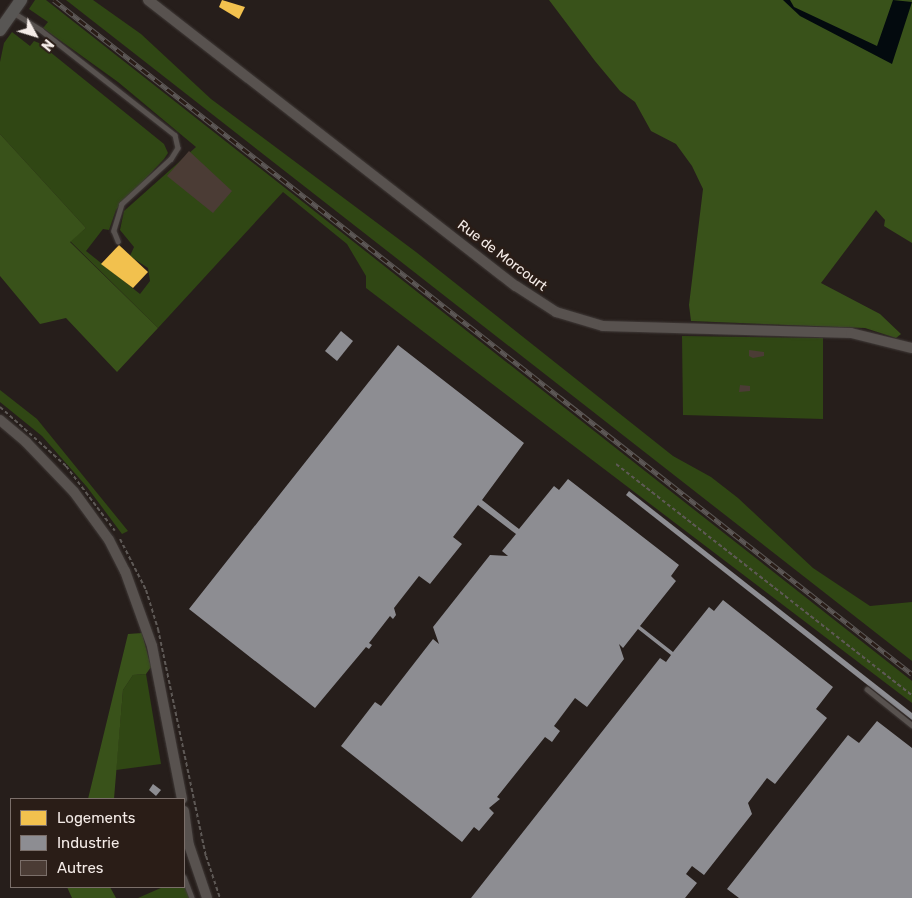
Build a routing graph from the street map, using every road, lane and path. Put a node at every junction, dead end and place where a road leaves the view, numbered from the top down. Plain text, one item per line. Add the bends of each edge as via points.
1 (21, 0) edge
2 (148, 0) edge
3 (12, 12) junction
4 (0, 30) edge
5 (118, 241) dead end
6 (912, 348) edge
7 (0, 420) edge
8 (616, 464) dead end
9 (867, 689) dead end
10 (912, 695) edge
11 (912, 725) edge
12 (182, 798) edge
13 (185, 819) edge
14 (185, 880) edge
15 (192, 898) edge
16 (207, 898) edge

1 - 3 main road
2 - 6 street, Rue de Morcourt via 516,286 562,315 603,326 851,333
3 - 4 main road
3 - 5 lane via 41,30 175,136 178,148 171,159 122,204 114,231
7 - 12 street via 74,492 104,533 125,571 152,646
8 - 10 path
9 - 11 lane
13 - 16 street via 189,845
14 - 15 lane

